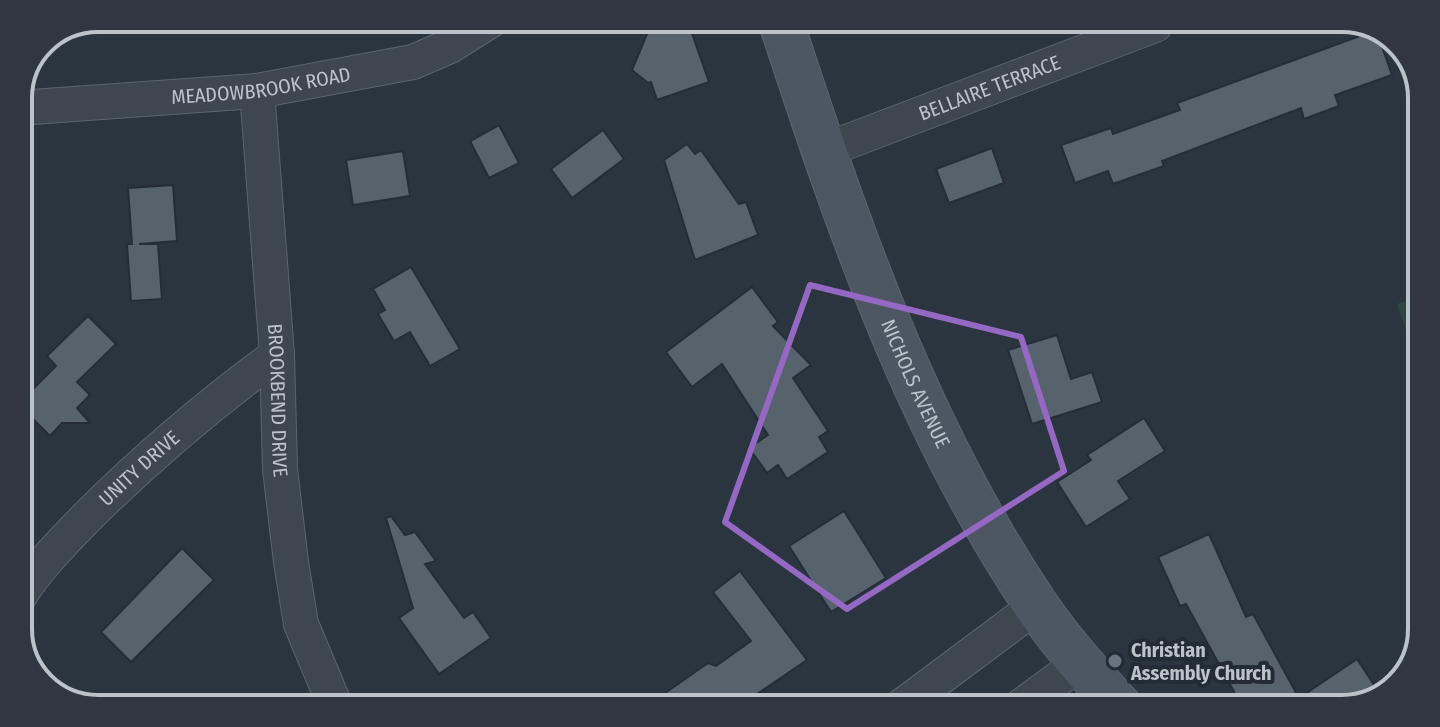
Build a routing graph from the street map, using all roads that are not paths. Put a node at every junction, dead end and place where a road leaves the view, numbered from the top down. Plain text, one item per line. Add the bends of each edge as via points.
1 (472, 32) edge
2 (784, 32) edge
3 (1137, 32) edge
4 (257, 91) junction
5 (32, 107) edge
6 (823, 151) junction
7 (277, 355) junction
8 (32, 575) edge
9 (1036, 606) junction
10 (1080, 663) junction
11 (331, 695) edge
12 (917, 695) edge
13 (1036, 695) edge
14 (1109, 695) edge

1 - 4 street, MEADOWBROOK ROAD via 413,62
2 - 6 main road, NICHOLS AVENUE
3 - 6 street, BELLAIRE TERRACE
4 - 5 street, MEADOWBROOK ROAD
4 - 7 street, BROOKBEND DRIVE
6 - 9 main road, NICHOLS AVENUE via 890,334 940,442
7 - 8 street, UNITY DRIVE via 138,466
7 - 11 street, BROOKBEND DRIVE via 280,469 301,624
9 - 10 main road, NICHOLS AVENUE
9 - 12 street
10 - 13 street
10 - 14 main road, NICHOLS AVENUE

